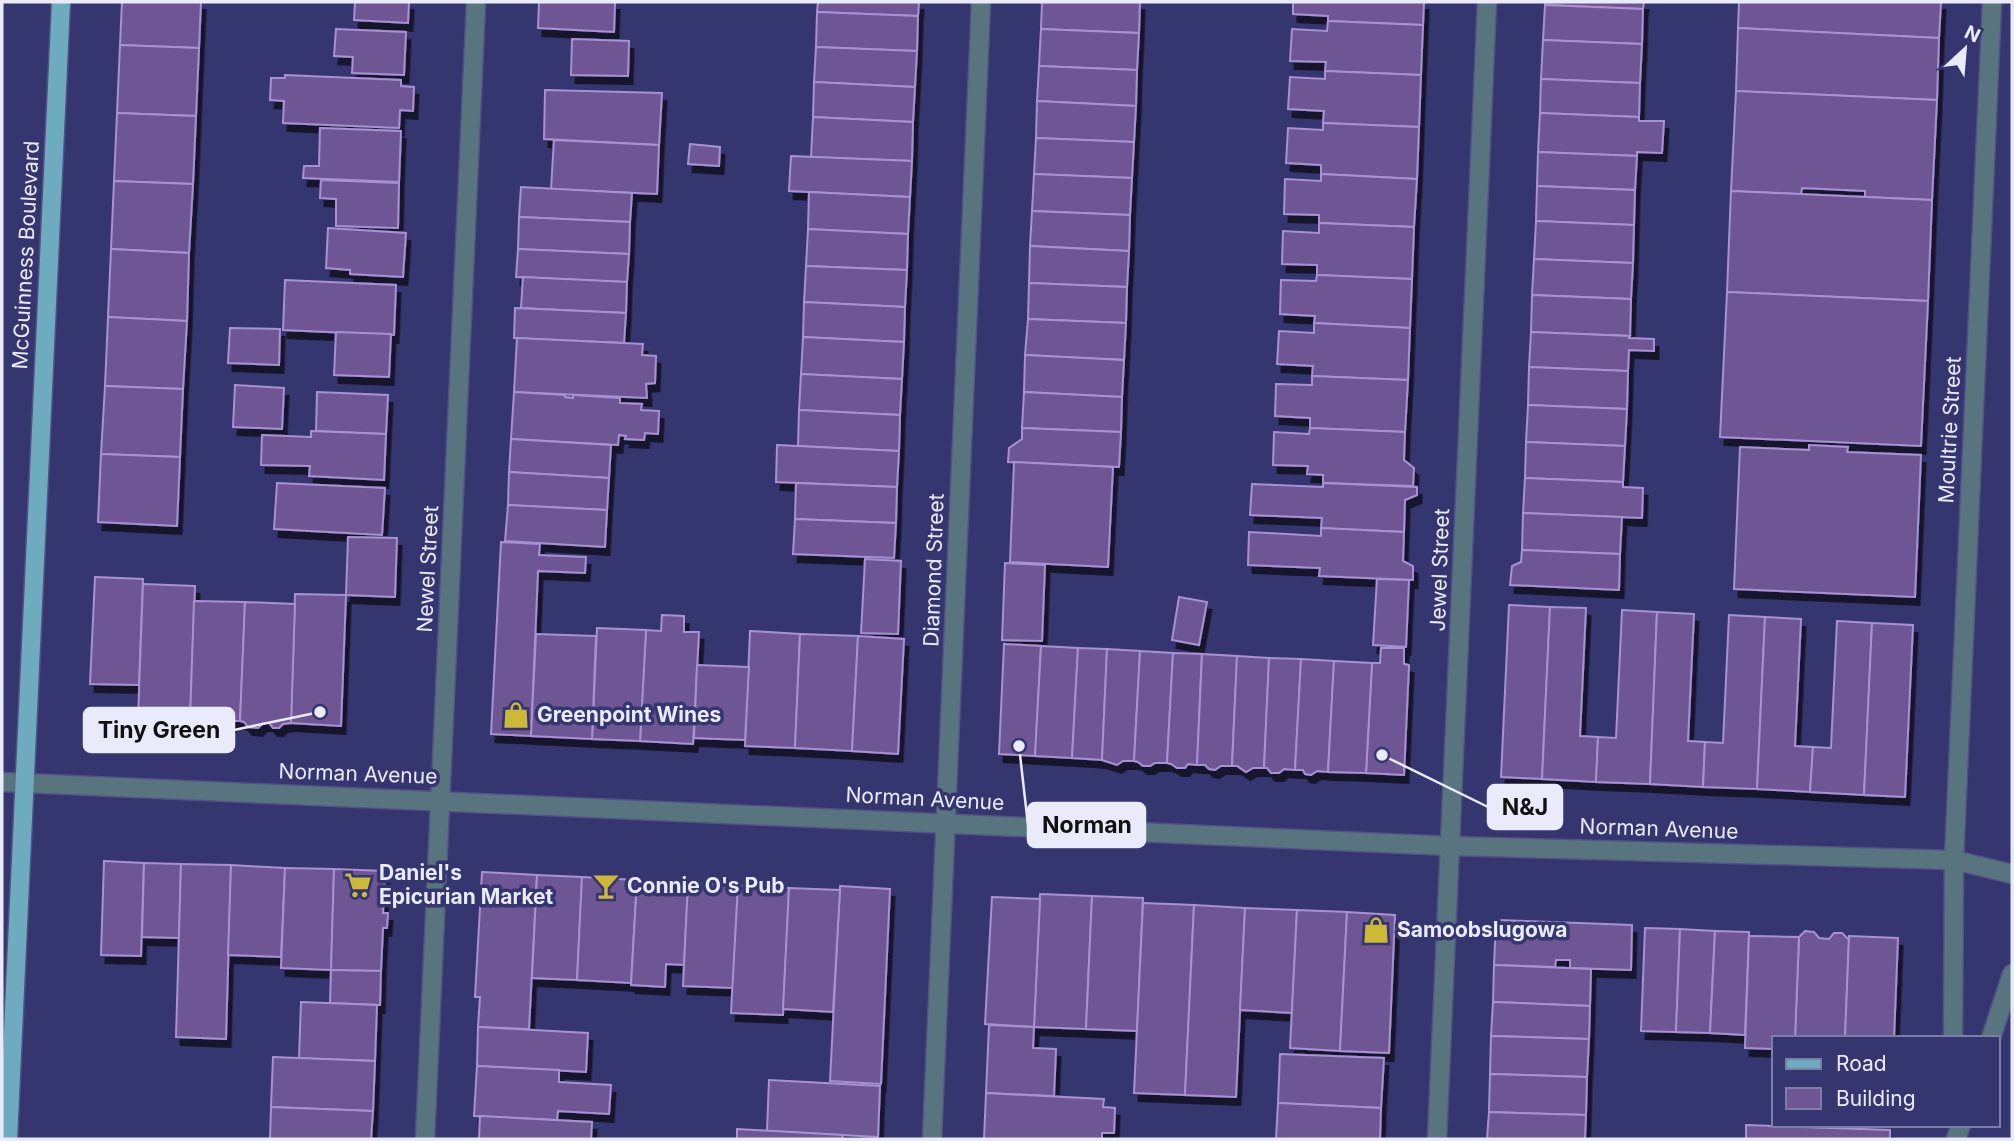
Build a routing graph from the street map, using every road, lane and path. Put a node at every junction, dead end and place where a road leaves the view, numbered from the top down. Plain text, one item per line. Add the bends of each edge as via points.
1 (61, 2) edge
2 (476, 2) edge
3 (981, 2) edge
4 (1487, 2) edge
5 (1992, 2) edge
6 (2, 782) edge
7 (24, 783) junction
8 (440, 800) junction
9 (946, 822) junction
10 (1451, 846) junction
11 (1954, 860) junction
12 (2012, 874) edge
13 (2012, 974) edge
14 (1953, 1036) edge
15 (1992, 1036) edge
16 (8, 1139) edge
17 (425, 1139) edge
18 (932, 1139) edge
19 (1437, 1139) edge

1 - 7 main road, McGuinness Boulevard
2 - 8 street, Newel Street
3 - 9 street, Diamond Street
4 - 10 street, Jewel Street
5 - 11 street, Moultrie Street
6 - 7 street, Norman Avenue
7 - 8 street, Norman Avenue
7 - 16 main road, McGuinness Boulevard
8 - 9 street, Norman Avenue
8 - 17 street, Newel Street
9 - 10 street, Norman Avenue
9 - 18 street, Diamond Street
10 - 11 street, Norman Avenue
10 - 19 street, Jewel Street
11 - 12 street, Norman Avenue
11 - 14 street, Moultrie Street
13 - 15 street

